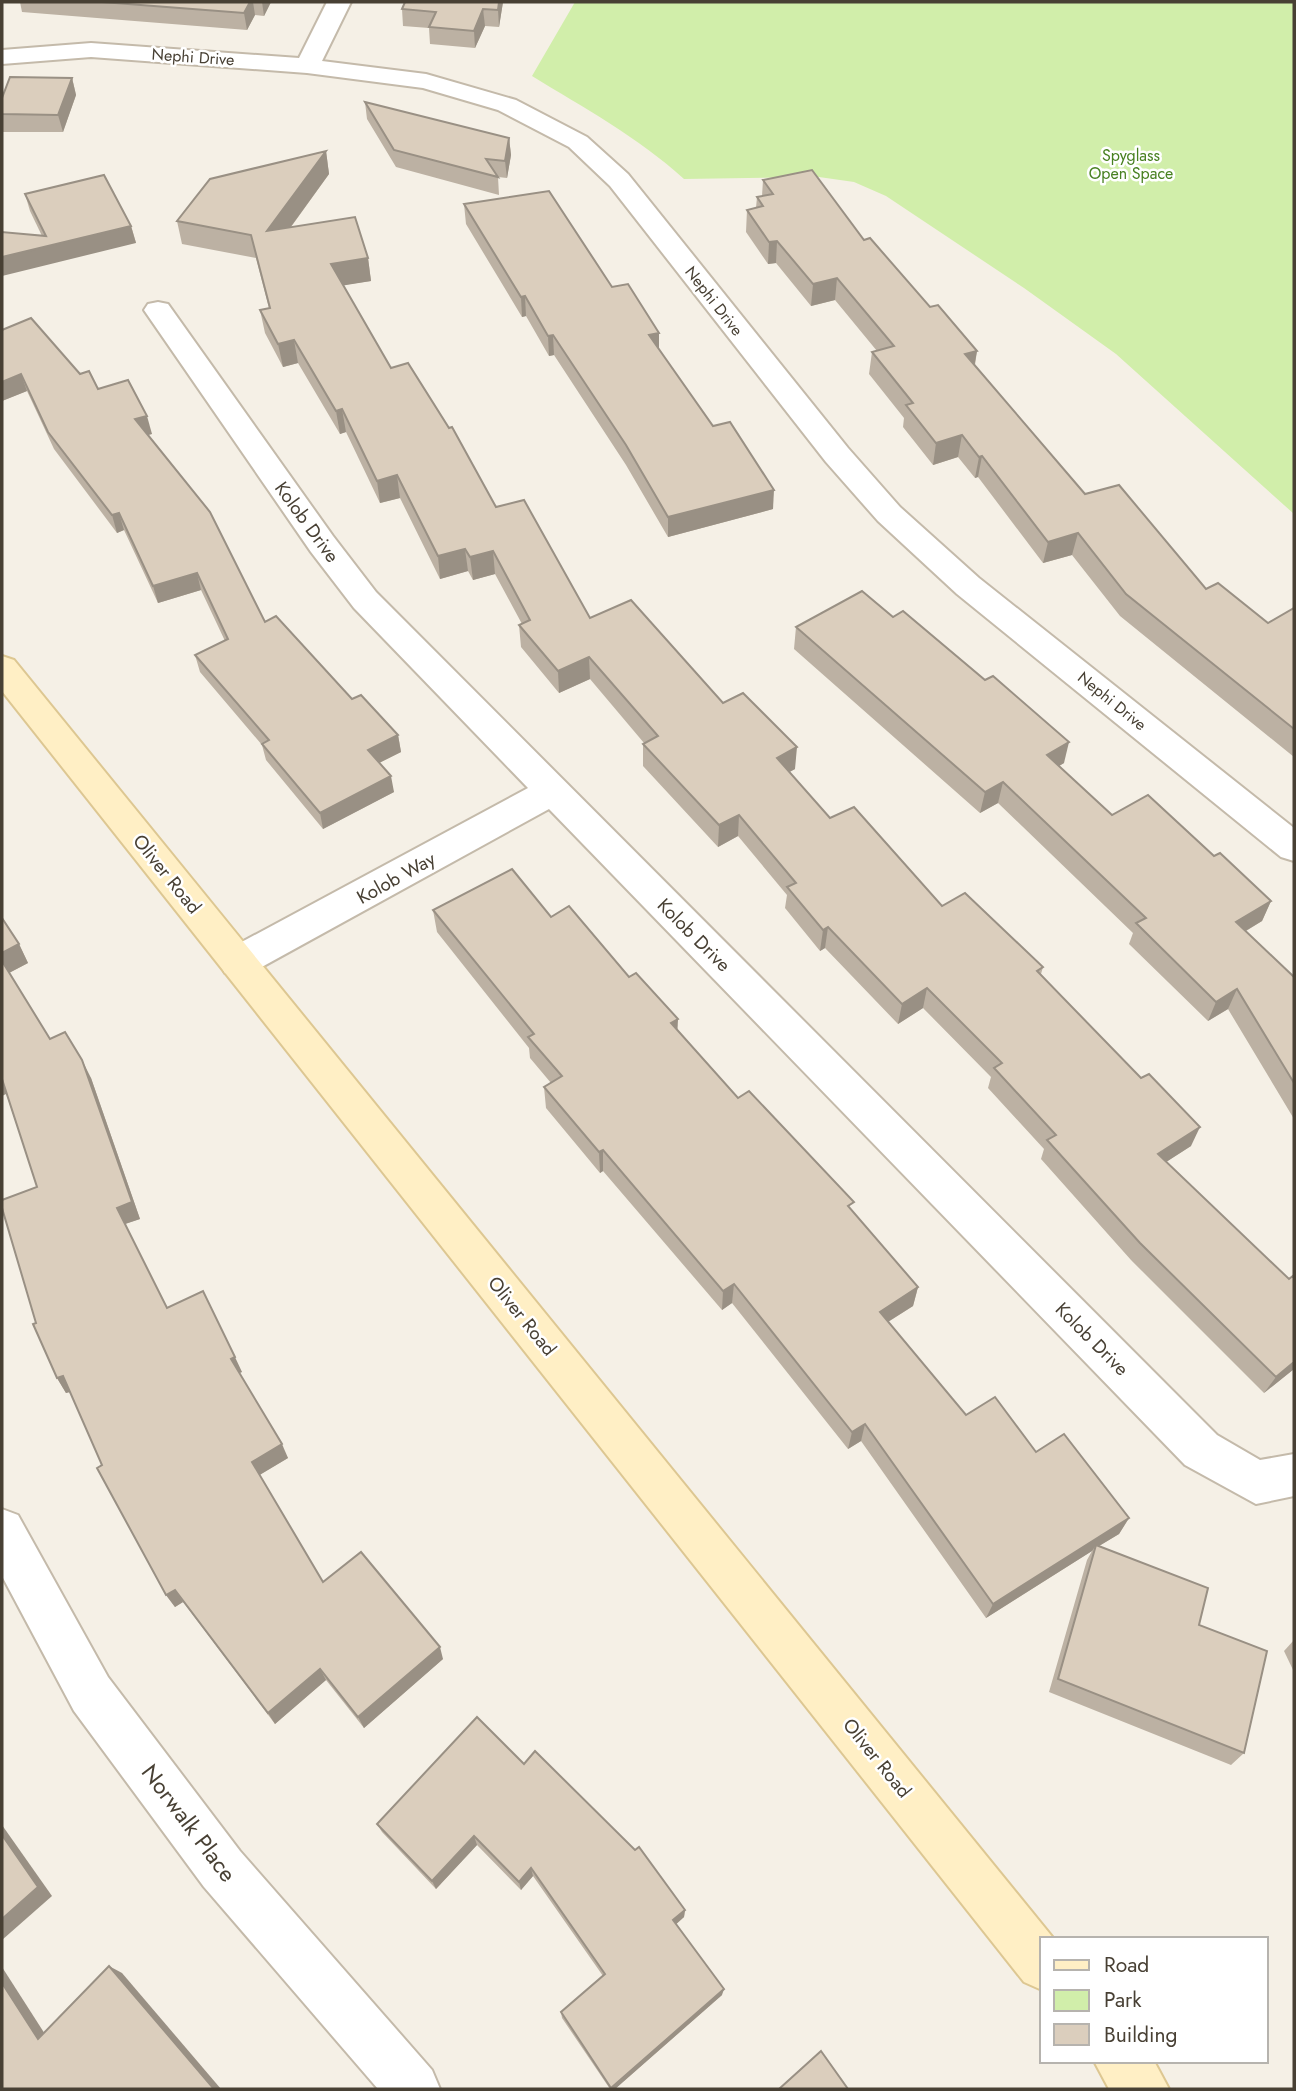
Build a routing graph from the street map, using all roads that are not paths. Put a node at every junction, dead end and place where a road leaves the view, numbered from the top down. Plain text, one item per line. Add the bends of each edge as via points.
1 (339, 2) edge
2 (2, 57) edge
3 (307, 66) junction
4 (158, 310) dead end
5 (2, 668) edge
6 (552, 791) junction
7 (1294, 847) edge
8 (238, 962) junction
9 (1294, 1475) edge
10 (2, 1531) edge
11 (1040, 1962) edge
12 (1122, 2063) edge
13 (413, 2089) edge
14 (1142, 2089) edge

1 - 3 street
2 - 3 street, Nephi Drive via 91,51
3 - 7 street, Nephi Drive via 426,81 507,105 578,142 619,180 889,514 968,586
4 - 6 street, Kolob Drive via 365,600
5 - 8 street, Oliver Road
6 - 8 street, Kolob Way
6 - 9 street, Kolob Drive via 1201,1450 1256,1482
8 - 11 street, Oliver Road
10 - 13 street, Norwalk Place via 91,1694 222,1869
12 - 14 street

